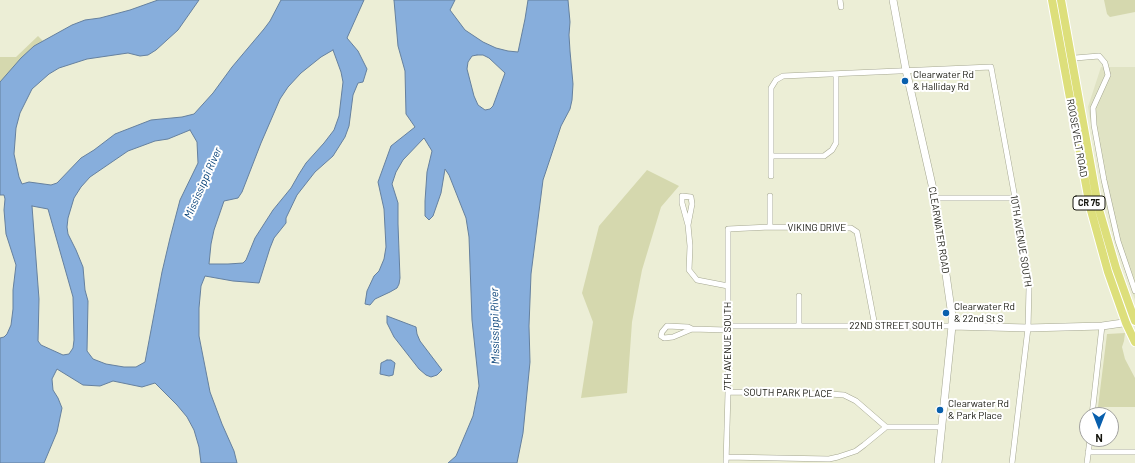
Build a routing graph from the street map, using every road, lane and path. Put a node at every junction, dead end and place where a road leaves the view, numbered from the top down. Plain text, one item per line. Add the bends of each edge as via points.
1 (840, 0) edge
2 (893, 0) edge
3 (1052, 0) edge
4 (1061, 0) edge
5 (841, 7) dead end
6 (1072, 58) junction
7 (1063, 60) junction
8 (906, 70) junction
9 (836, 74) junction
10 (771, 156) junction
11 (771, 176) dead end
12 (770, 196) dead end
13 (935, 198) junction
14 (1015, 198) junction
15 (688, 225) junction
16 (770, 227) junction
17 (728, 229) joint
18 (728, 286) junction
19 (1135, 291) edge
20 (799, 296) dead end
21 (1135, 321) edge
22 (1126, 323) junction
23 (799, 326) junction
24 (875, 326) junction
25 (952, 326) junction
26 (1102, 326) junction
27 (728, 328) junction
28 (1028, 328) junction
29 (692, 329) junction
30 (1135, 342) edge
31 (728, 392) junction
32 (1093, 407) edge
33 (886, 427) junction
34 (942, 427) junction
35 (1089, 447) edge
36 (1088, 452) junction
37 (1135, 452) edge
38 (726, 460) edge
39 (938, 463) edge
40 (1012, 463) edge
41 (1087, 463) edge

1 - 5 street
2 - 8 street, CLEARWATER ROAD
3 - 7 main road, ROOSEVELT ROAD / CR 75
4 - 6 main road, ROOSEVELT ROAD / CR 75
6 - 7 street
6 - 19 street, ROOSEVELT ROAD via 1099,56 1105,63 1108,75 1093,108 1094,125 1118,241
6 - 21 main road, ROOSEVELT ROAD / CR 75 via 1098,206
7 - 22 main road, ROOSEVELT ROAD / CR 75 via 1090,207 1108,272
8 - 9 street
8 - 13 street, CLEARWATER ROAD
8 - 14 street, 10TH AVENUE SOUTH via 991,67
9 - 10 street via 783,76 776,80 771,88
9 - 10 street via 836,143 832,150 824,156
10 - 11 street
12 - 16 street
13 - 14 street
13 - 25 street, CLEARWATER ROAD via 951,301
14 - 28 street, 10TH AVENUE SOUTH via 1029,288
15 - 15 street via 691,196 682,196 682,204
15 - 18 street via 689,270 697,280
16 - 17 street, VIKING DRIVE
16 - 24 street, VIKING DRIVE via 851,228 857,232
17 - 18 street, 7TH AVENUE SOUTH
18 - 27 street, 7TH AVENUE SOUTH
20 - 23 street
21 - 22 street, 22ND STREET SOUTH
22 - 26 street, 22ND STREET SOUTH
22 - 30 main road, ROOSEVELT ROAD / CR 75
23 - 24 street, 22ND STREET SOUTH
23 - 27 street, 22ND STREET SOUTH
24 - 25 street, 22ND STREET SOUTH
25 - 28 street, 22ND STREET SOUTH
25 - 34 street, CLEARWATER ROAD
26 - 28 street, 22ND STREET SOUTH
26 - 32 street
27 - 29 street, 22ND STREET SOUTH
27 - 31 street, 7TH AVENUE SOUTH
28 - 40 street, 10TH AVENUE SOUTH
29 - 29 street, 22ND STREET SOUTH via 667,326 661,336 673,337
31 - 33 street, SOUTH PARK PLACE via 844,395 856,400
31 - 38 street, 7TH AVENUE SOUTH
33 - 34 street
33 - 38 street via 856,451 838,458
34 - 39 street, CLEARWATER ROAD
35 - 36 street
36 - 37 street
36 - 41 street

